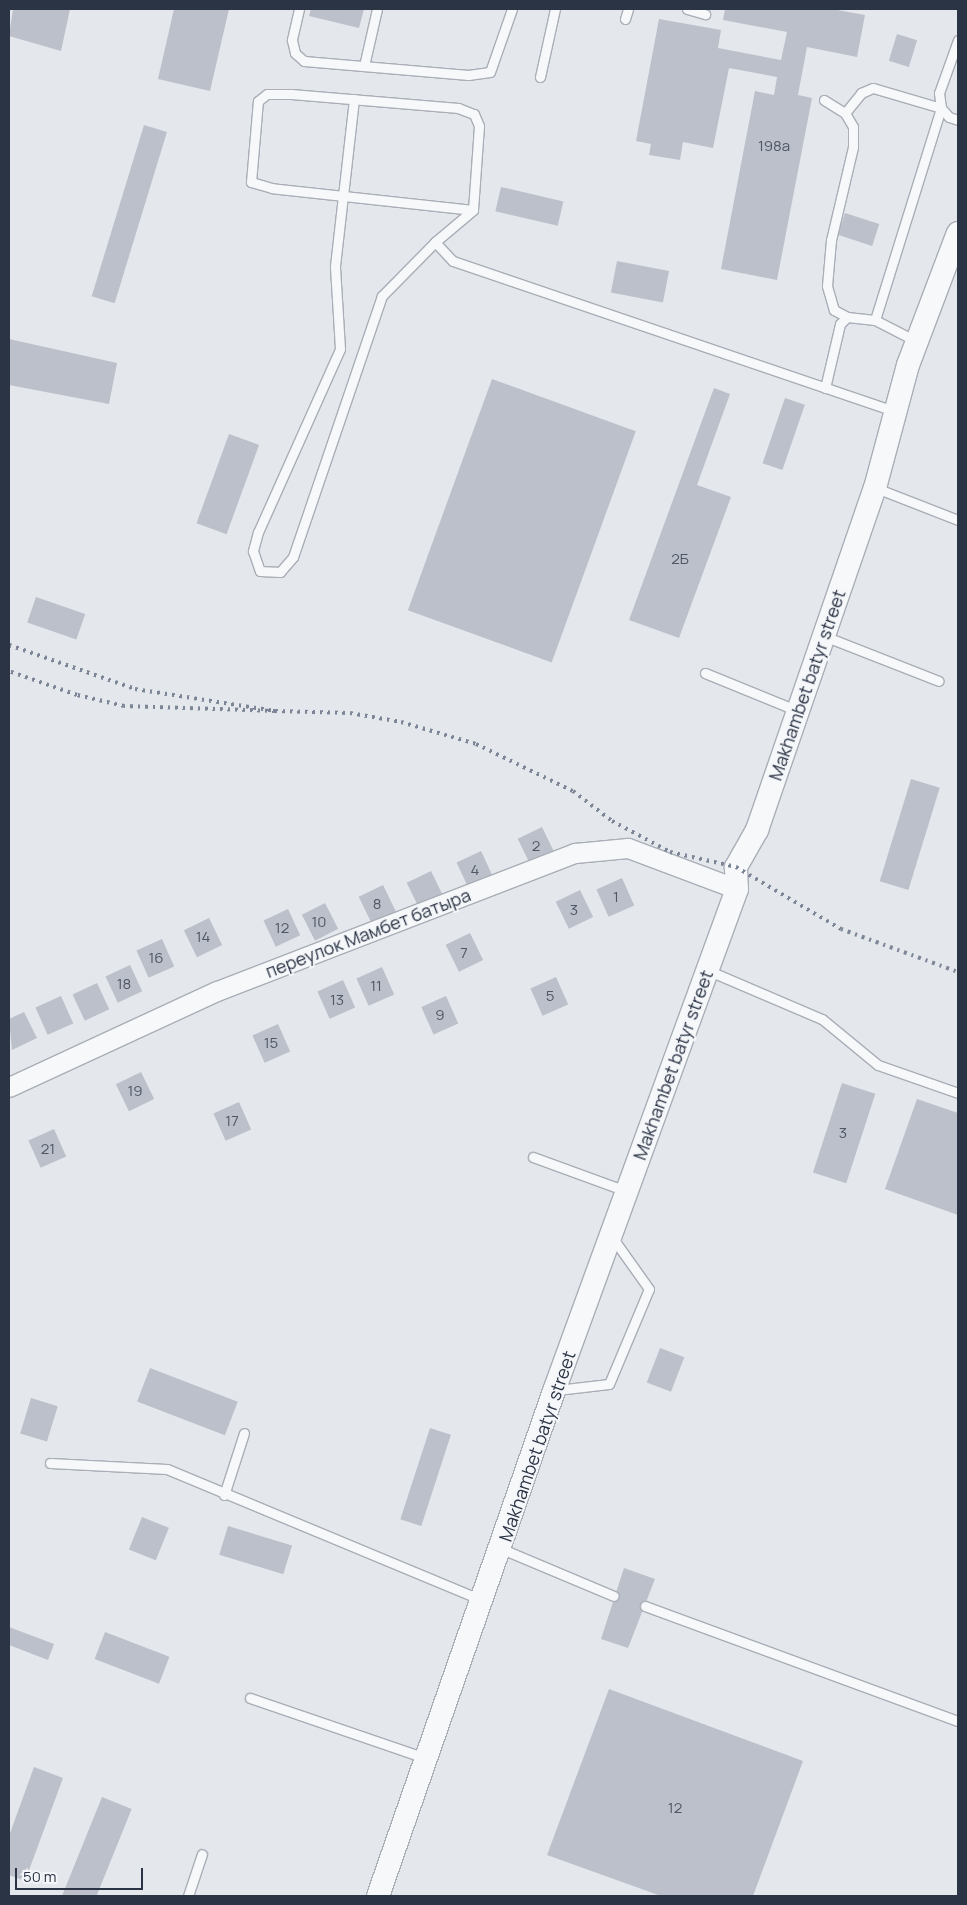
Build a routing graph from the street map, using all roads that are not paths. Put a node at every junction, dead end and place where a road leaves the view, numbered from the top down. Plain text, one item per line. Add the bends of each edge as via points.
1 (299, 9) edge
2 (377, 9) edge
3 (512, 9) edge
4 (555, 9) edge
5 (628, 9) edge
6 (686, 9) edge
7 (705, 14) dead end
8 (625, 19) dead end
9 (958, 40) edge
10 (364, 66) junction
11 (540, 77) dead end
12 (354, 99) junction
13 (824, 100) dead end
14 (941, 108) junction
15 (845, 113) junction
16 (958, 120) edge
17 (345, 196) junction
18 (473, 210) junction
19 (958, 233) edge
20 (435, 242) junction
21 (847, 317) junction
22 (875, 320) junction
23 (919, 342) junction
24 (825, 388) junction
25 (893, 411) junction
26 (875, 488) junction
27 (958, 520) edge
28 (824, 636) junction
29 (705, 673) dead end
30 (939, 681) dead end
31 (798, 711) junction
32 (737, 889) junction
33 (707, 970) junction
34 (9, 1086) edge
35 (958, 1093) edge
36 (533, 1157) dead end
37 (627, 1191) junction
38 (611, 1235) junction
39 (554, 1391) junction
40 (244, 1432) dead end
41 (50, 1463) dead end
42 (224, 1495) junction
43 (502, 1549) junction
44 (614, 1596) dead end
45 (483, 1601) junction
46 (645, 1606) dead end
47 (250, 1698) dead end
48 (958, 1721) edge
49 (427, 1759) junction
50 (202, 1854) dead end
51 (188, 1896) edge
52 (378, 1896) edge

1 - 10 lane via 292,40 299,57 304,61
2 - 10 lane
3 - 10 lane via 490,72 468,75
4 - 11 lane
5 - 8 lane
6 - 7 lane
9 - 14 lane via 939,93
12 - 17 lane
12 - 17 lane via 267,94 258,101 254,126 251,182
12 - 18 lane via 458,108 474,114 479,126
13 - 15 lane
14 - 15 lane via 873,88 860,93
14 - 16 lane via 949,117
14 - 22 lane
15 - 21 lane via 853,127 853,148 831,240 827,286 834,310
17 - 18 lane
17 - 20 lane via 335,267 340,349 258,532 253,551 260,571 280,572 293,557 382,296
18 - 20 lane
19 - 23 street, Makhambet batyr street
20 - 24 lane via 453,261
21 - 22 lane
21 - 24 lane via 840,324
22 - 23 lane
23 - 25 street, Makhambet batyr street
24 - 25 lane
25 - 26 street, Makhambet batyr street
26 - 27 lane
26 - 28 street, Makhambet batyr street
28 - 30 lane
28 - 31 street, Makhambet batyr street
29 - 31 lane
31 - 32 street, Makhambet batyr street via 757,830 736,866
32 - 33 street, Makhambet batyr street
32 - 34 street, переулок Мамбет батыра via 628,848 575,854 217,991
33 - 35 lane via 822,1019 878,1064
33 - 37 street, Makhambet batyr street
36 - 37 lane
37 - 38 street, Makhambet batyr street
38 - 39 street, Makhambet batyr street
38 - 39 lane via 648,1289 609,1384
39 - 43 street, Makhambet batyr street
40 - 42 lane
41 - 42 lane via 167,1469
42 - 45 lane
43 - 44 lane
43 - 45 street, Makhambet batyr street
45 - 49 street, Makhambet batyr street
46 - 48 lane
47 - 49 lane
49 - 52 street, Makhambet batyr street
50 - 51 lane

